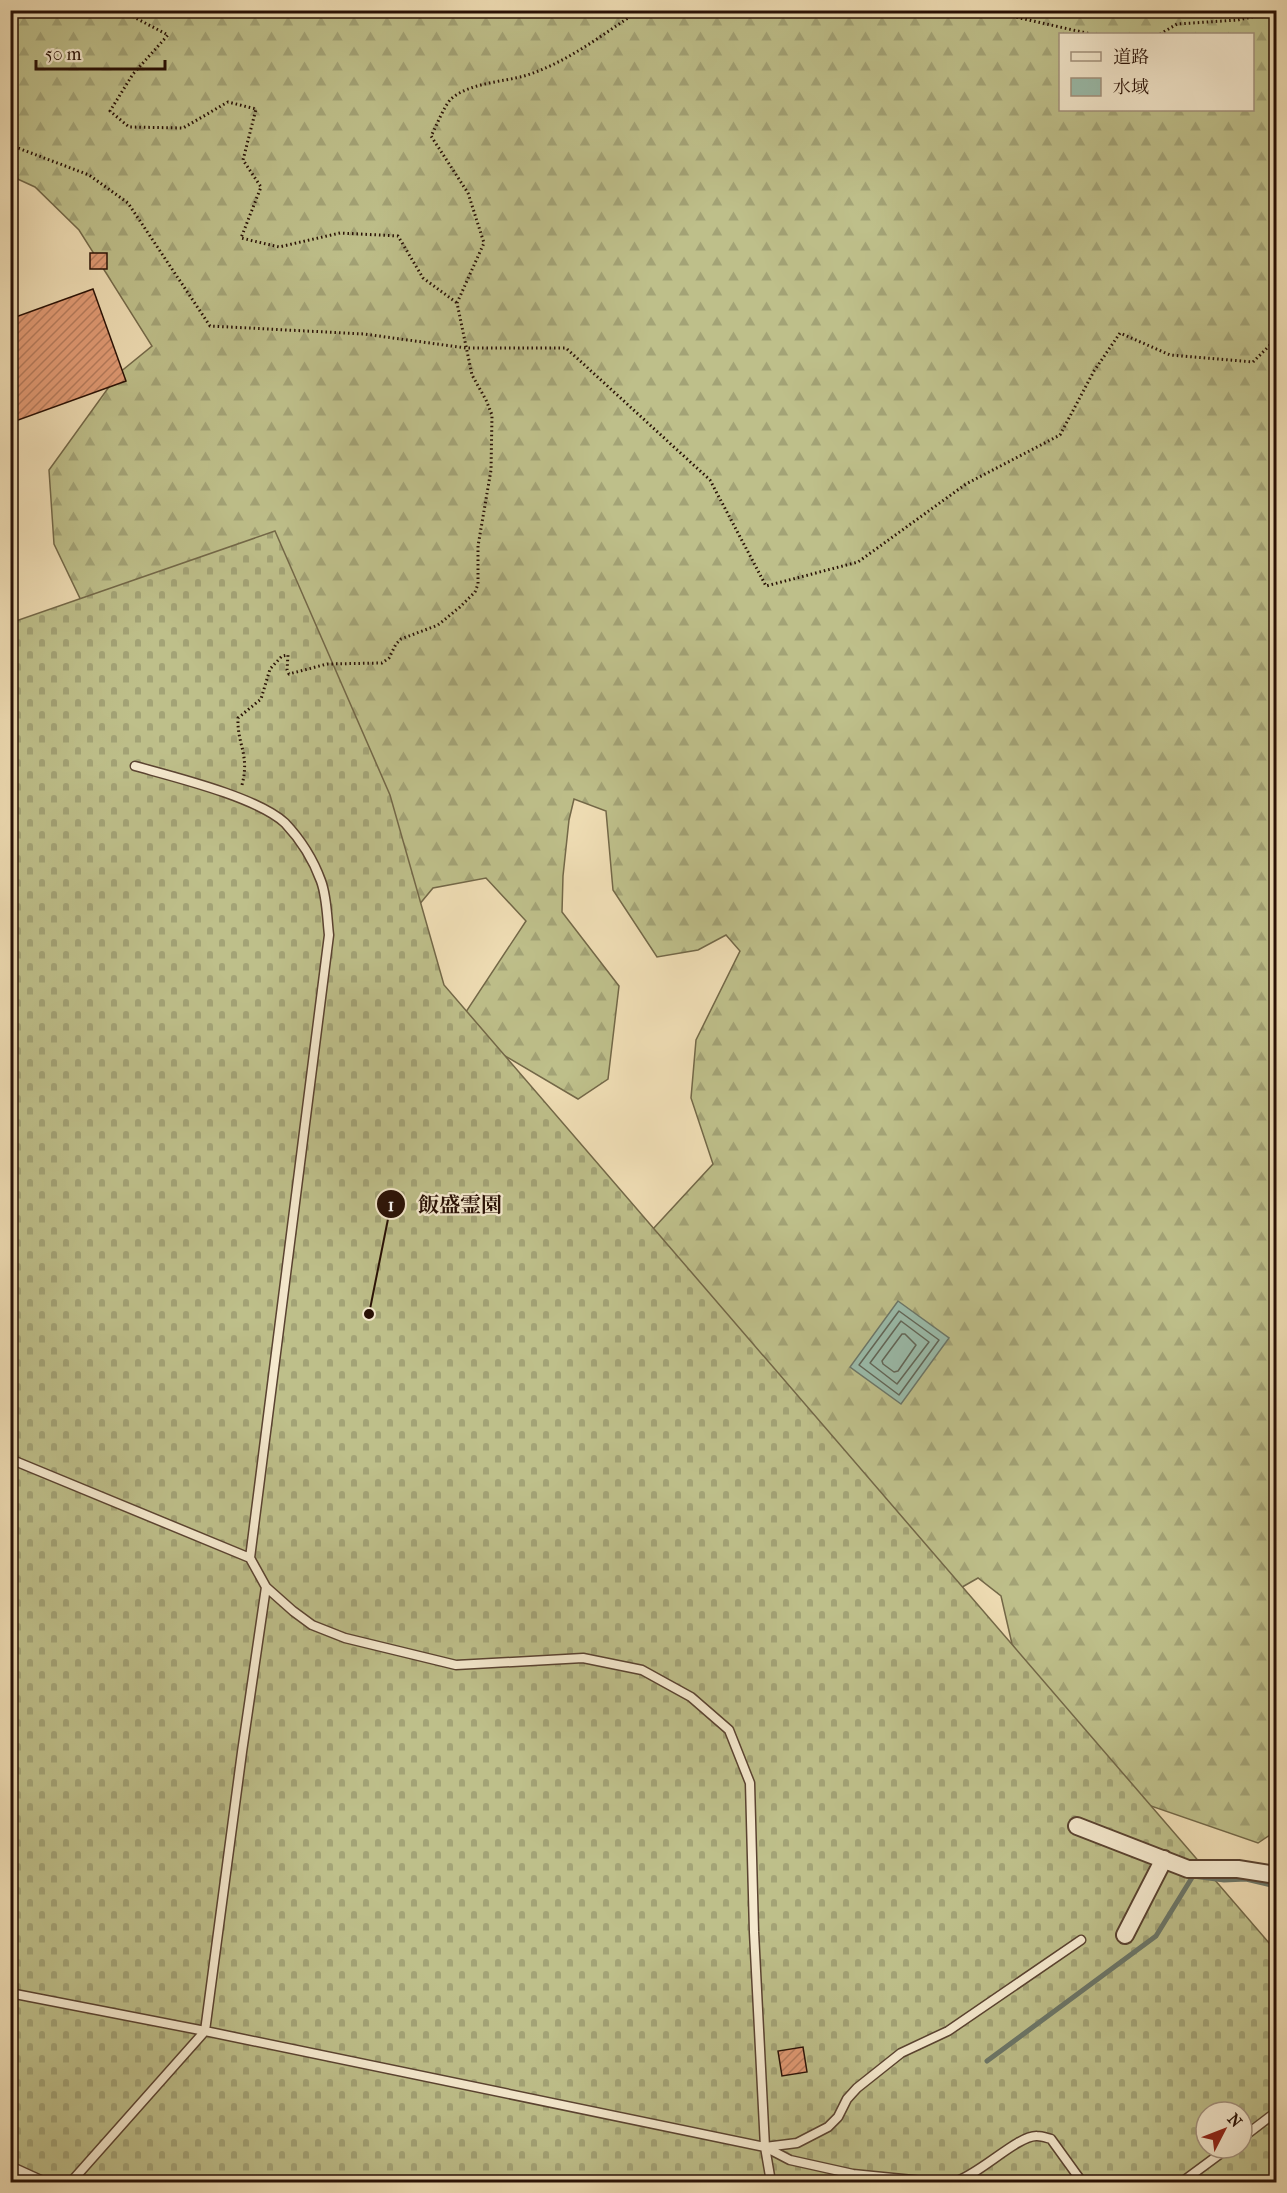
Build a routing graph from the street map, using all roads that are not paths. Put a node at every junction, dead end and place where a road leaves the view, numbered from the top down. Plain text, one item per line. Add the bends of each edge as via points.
1 (135, 766) dead end
2 (10, 1459) edge
3 (250, 1558) junction
4 (266, 1587) junction
5 (1077, 1826) dead end
6 (1164, 1859) junction
7 (1276, 1875) edge
8 (1125, 1935) dead end
9 (1081, 1940) dead end
10 (10, 1993) edge
11 (205, 2031) junction
12 (1276, 2112) edge
13 (1254, 2129) edge
14 (765, 2147) junction
15 (1212, 2160) edge
16 (10, 2166) edge
17 (45, 2182) edge
18 (71, 2182) edge
19 (771, 2182) edge
20 (933, 2182) edge
21 (954, 2182) edge
22 (1082, 2182) edge
23 (1182, 2182) edge

1 - 3 lane via 238,798 283,822 306,849 322,883 328,935
2 - 3 lane
3 - 4 lane
4 - 11 lane
4 - 14 lane via 312,1625 345,1638 456,1665 583,1658 642,1670 691,1697 729,1730 750,1783
5 - 6 street
6 - 7 street via 1188,1869 1238,1869
6 - 8 street
9 - 14 lane via 948,2031 901,2054 857,2088 828,2127 797,2143
10 - 11 lane
11 - 14 lane
11 - 18 lane
12 - 13 lane
14 - 19 lane
14 - 20 lane via 790,2160 853,2174
15 - 23 lane
16 - 17 lane
21 - 22 lane via 967,2178 1024,2138 1037,2136 1051,2139

